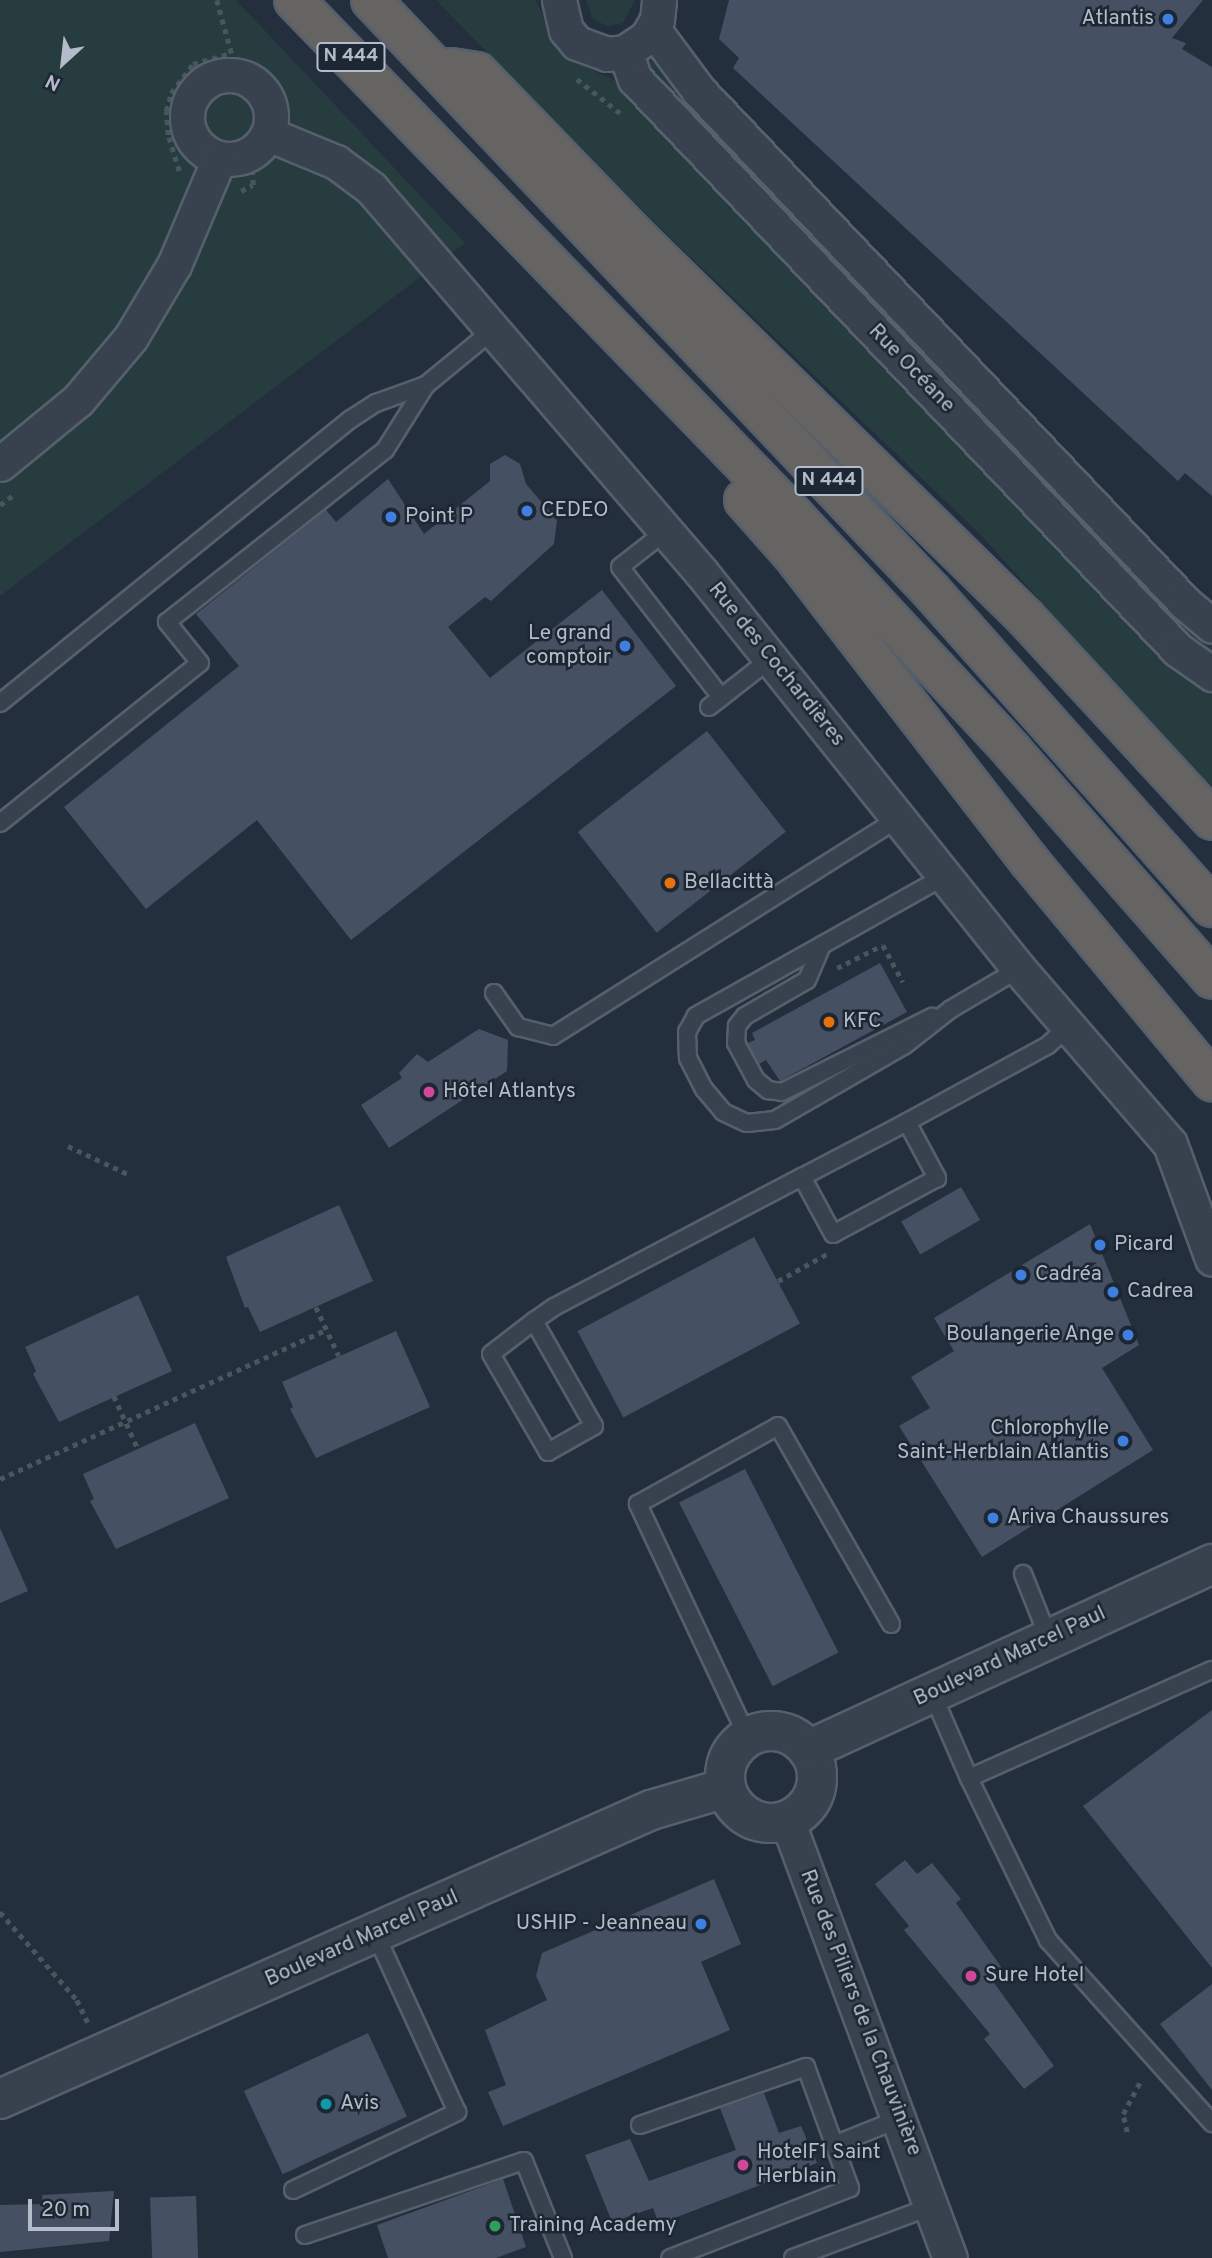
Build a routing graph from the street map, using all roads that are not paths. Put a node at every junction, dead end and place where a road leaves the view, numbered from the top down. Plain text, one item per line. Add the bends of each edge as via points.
1 (295, 0) edge
2 (372, 0) edge
3 (559, 0) edge
4 (656, 14) edge
5 (625, 52) junction
6 (433, 65) junction
7 (268, 134) junction
8 (219, 159) junction
9 (493, 330) junction
10 (426, 385) junction
11 (707, 426) junction
12 (0, 464) edge
13 (666, 531) junction
14 (1212, 626) edge
15 (769, 660) junction
16 (1212, 674) edge
17 (0, 703) edge
18 (899, 818) junction
19 (1212, 820) edge
20 (0, 823) edge
21 (945, 876) junction
22 (1212, 907) edge
23 (822, 945) junction
24 (1020, 969) junction
25 (1212, 979) edge
26 (494, 993) dead end
27 (951, 1009) junction
28 (1069, 1026) junction
29 (1212, 1081) edge
30 (906, 1122) junction
31 (802, 1178) junction
32 (1212, 1259) edge
33 (534, 1321) junction
34 (1212, 1564) edge
35 (1023, 1574) dead end
36 (891, 1624) dead end
37 (1049, 1639) junction
38 (1212, 1670) edge
39 (932, 1693) junction
40 (748, 1738) junction
41 (808, 1751) junction
42 (969, 1778) junction
43 (726, 1788) junction
44 (787, 1820) junction
45 (375, 1933) junction
46 (0, 2099) edge
47 (899, 2119) junction
48 (1212, 2123) edge
49 (640, 2124) dead end
50 (834, 2145) junction
51 (293, 2190) dead end
52 (932, 2206) junction
53 (305, 2235) dead end
54 (563, 2258) edge
55 (670, 2258) edge
56 (793, 2258) edge
57 (950, 2258) edge

1 - 11 highway, N 444
2 - 6 highway, N 444
3 - 5 street via 566,30 577,43 607,54
4 - 5 street
4 - 14 street, Rue Océane via 699,91 1185,603
5 - 16 street, Rue Océane via 645,89 1178,650
6 - 19 highway via 477,72 646,246 1025,617
6 - 22 highway, N 444 via 932,592
7 - 8 street via 251,153
7 - 8 street via 270,105 234,65 197,88 188,108 188,130 195,143
7 - 9 street, Rue des Cochardières via 336,162 371,188
8 - 12 street via 174,265 131,337 78,400
9 - 10 lane
9 - 13 street, Rue des Cochardières
10 - 17 lane via 376,403 351,419
10 - 20 lane via 385,450 167,622 200,663
11 - 25 highway, N 444 via 1003,741
11 - 29 highway via 699,454 792,554 978,798
13 - 15 street, Rue des Cochardières
13 - 15 lane via 620,567 715,702
15 - 18 street, Rue des Cochardières
18 - 21 street, Rue des Cochardières
18 - 26 lane via 553,1036 518,1027
21 - 23 lane
21 - 24 street, Rue des Cochardières
23 - 27 lane via 807,980 745,1016 737,1026 736,1043 756,1080 768,1090 782,1092 897,1031
23 - 27 lane via 696,1016 687,1032 688,1058 723,1112 747,1123 775,1120 905,1045
24 - 27 lane
24 - 28 street, Rue des Cochardières
28 - 30 lane via 1048,1045
28 - 32 street, Rue des Cochardières via 1170,1144
30 - 31 lane
30 - 31 lane via 937,1178 868,1216 833,1234
31 - 33 lane
33 - 33 lane via 491,1354 548,1452 594,1426
34 - 37 street, Boulevard Marcel Paul
35 - 37 lane
36 - 40 lane via 778,1426 638,1504
37 - 39 street, Boulevard Marcel Paul
38 - 42 lane
39 - 41 street, Boulevard Marcel Paul
39 - 42 lane
40 - 41 street via 776,1732 794,1737
40 - 43 street via 729,1759
41 - 44 street via 816,1769 815,1790 804,1808
42 - 48 lane via 1048,1940
43 - 44 street via 735,1805 750,1818 768,1823
43 - 45 street, Boulevard Marcel Paul via 651,1810
44 - 47 street, Rue des Piliers de la Chauvinière
45 - 46 street, Boulevard Marcel Paul
45 - 51 lane via 457,2112
47 - 50 lane
47 - 52 street, Rue des Piliers de la Chauvinière
49 - 50 lane via 806,2067
50 - 55 lane via 850,2188
52 - 56 lane
52 - 57 street, Rue des Piliers de la Chauvinière
53 - 54 lane via 524,2161

